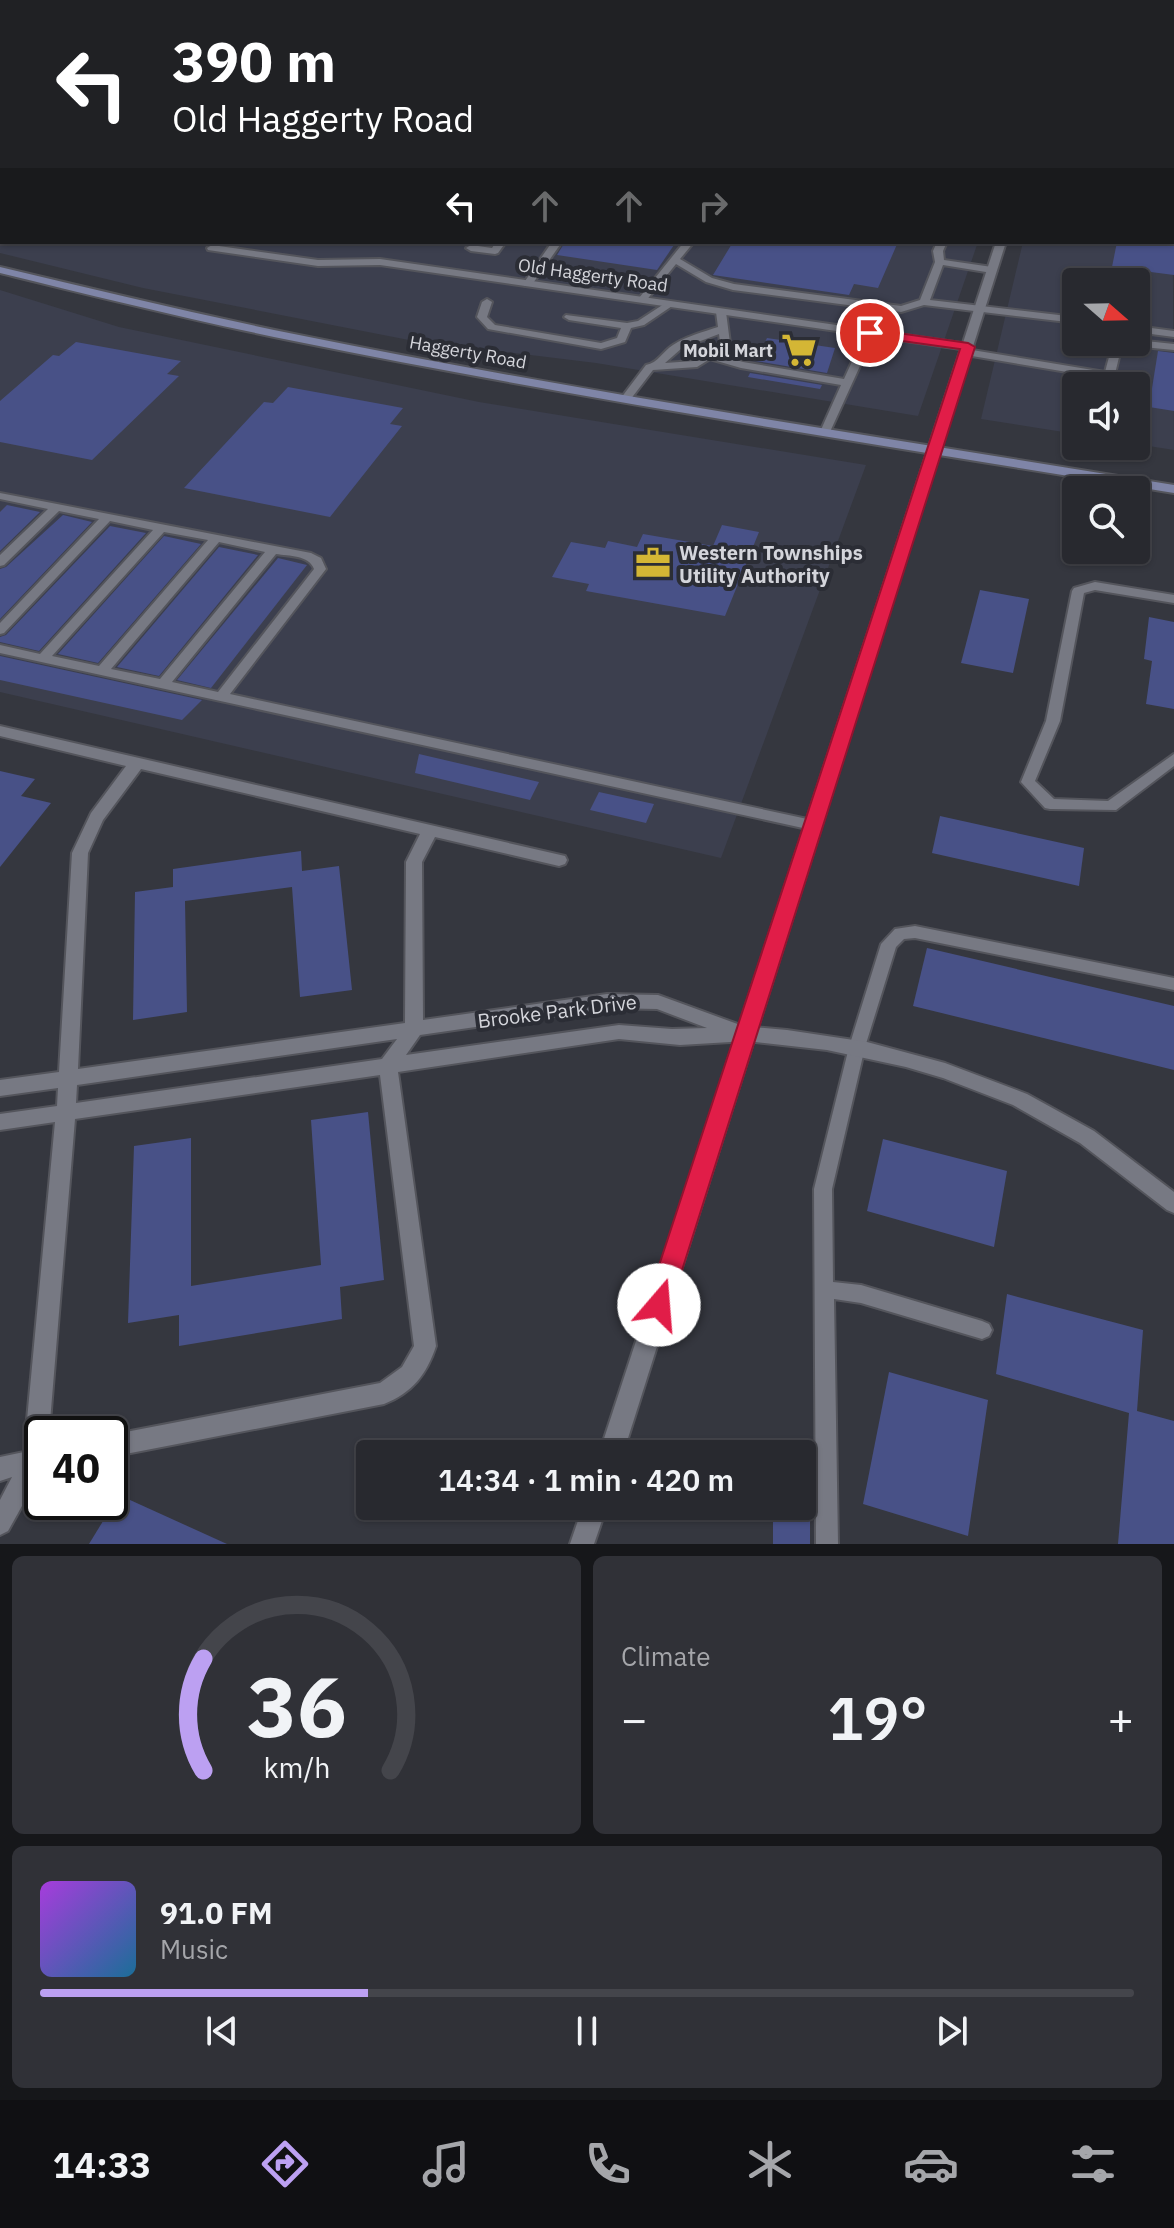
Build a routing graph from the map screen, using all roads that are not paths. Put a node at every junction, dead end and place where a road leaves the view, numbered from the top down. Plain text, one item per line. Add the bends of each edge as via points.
1 (500, 244) edge
2 (556, 244) edge
3 (688, 244) edge
4 (941, 244) edge
5 (1000, 244) edge
6 (212, 248) dead end
7 (471, 248) dead end
8 (676, 260) junction
9 (940, 262) junction
10 (0, 270) edge
11 (992, 270) junction
12 (528, 284) junction
13 (642, 300) junction
14 (487, 302) dead end
15 (924, 302) junction
16 (670, 304) junction
17 (980, 307) junction
18 (721, 312) junction
19 (569, 317) dead end
20 (1062, 318) edge
21 (627, 326) junction
22 (723, 329) junction
23 (1150, 331) edge
24 (870, 333) junction
25 (1174, 334) edge
26 (1150, 345) edge
27 (1174, 347) edge
28 (967, 349) junction
29 (709, 355) junction
30 (658, 365) junction
31 (1068, 372) edge
32 (848, 383) junction
33 (626, 398) junction
34 (825, 432) junction
35 (933, 451) junction
36 (1174, 489) edge
37 (1, 497) edge
38 (56, 507) junction
39 (107, 517) junction
40 (161, 528) junction
41 (216, 538) junction
42 (273, 550) junction
43 (0, 562) edge
44 (1174, 599) edge
45 (0, 630) edge
46 (0, 649) edge
47 (42, 659) junction
48 (101, 672) junction
49 (162, 685) junction
50 (220, 698) junction
51 (0, 731) edge
52 (1174, 759) edge
53 (137, 763) junction
54 (812, 825) junction
55 (430, 831) junction
56 (559, 860) dead end
57 (1174, 984) edge
58 (414, 1029) junction
59 (745, 1034) junction
60 (857, 1047) junction
61 (388, 1065) junction
62 (67, 1078) junction
63 (0, 1088) edge
64 (66, 1112) junction
65 (0, 1122) edge
66 (1174, 1204) edge
67 (824, 1289) junction
68 (982, 1330) dead end
69 (42, 1416) edge
70 (615, 1440) edge
71 (128, 1443) edge
72 (24, 1463) edge
73 (0, 1469) edge
74 (24, 1483) edge
75 (590, 1520) edge
76 (0, 1523) edge
77 (582, 1544) edge
78 (827, 1544) edge

1 - 7 lane via 495,251
2 - 12 lane
3 - 8 lane
4 - 9 lane
5 - 11 street
6 - 12 street, Old Haggerty Road via 318,263 380,262
8 - 13 lane
8 - 15 lane via 733,287 901,309
9 - 11 lane
9 - 15 lane
10 - 33 main road, Haggerty Road via 290,337
11 - 17 street
12 - 13 street, Old Haggerty Road
13 - 16 street, Old Haggerty Road
14 - 21 lane via 482,317 492,327 601,346 621,340
15 - 17 lane
16 - 18 street, Old Haggerty Road
16 - 21 lane
17 - 20 lane
17 - 28 street
18 - 22 lane
18 - 24 street, Old Haggerty Road
19 - 21 lane
22 - 29 lane via 725,343
22 - 30 lane via 679,344
23 - 25 lane
24 - 28 street, Old Haggerty Road
24 - 32 lane
26 - 27 lane
28 - 31 lane
28 - 35 street
29 - 30 lane via 697,364
29 - 32 lane
30 - 33 lane via 645,371
32 - 34 lane
33 - 34 main road, Haggerty Road
34 - 35 main road, Haggerty Road
35 - 36 main road, Haggerty Road
35 - 54 street
37 - 38 lane
38 - 39 lane
38 - 43 lane
39 - 40 lane
39 - 45 lane
40 - 41 lane
40 - 47 lane
41 - 42 lane
41 - 48 lane
42 - 49 lane
42 - 50 lane via 311,557 320,569
44 - 52 lane via 1095,586 1078,591 1053,721 1028,782 1050,804 1111,806
46 - 47 lane
47 - 48 lane
48 - 49 lane
49 - 50 lane
50 - 54 lane
51 - 53 street
53 - 55 street
53 - 62 street via 98,814 80,853
54 - 59 street
55 - 56 street
55 - 58 street via 414,862
57 - 60 lane via 900,933 889,944
58 - 59 street, Brooke Park Drive via 645,1000
58 - 61 street
58 - 62 street, Brooke Park Drive
59 - 60 street
59 - 61 street, Brooke Park Drive via 675,1037 619,1032
59 - 70 street
60 - 66 street via 940,1068 1006,1093 1111,1154
60 - 67 lane via 823,1189
61 - 64 street, Brooke Park Drive
61 - 71 street via 425,1346 420,1365 384,1393
62 - 63 street, Brooke Park Drive
62 - 64 street
64 - 65 street, Brooke Park Drive
64 - 69 street
67 - 68 lane via 861,1294
67 - 78 lane
72 - 73 street
74 - 76 street
75 - 77 street

